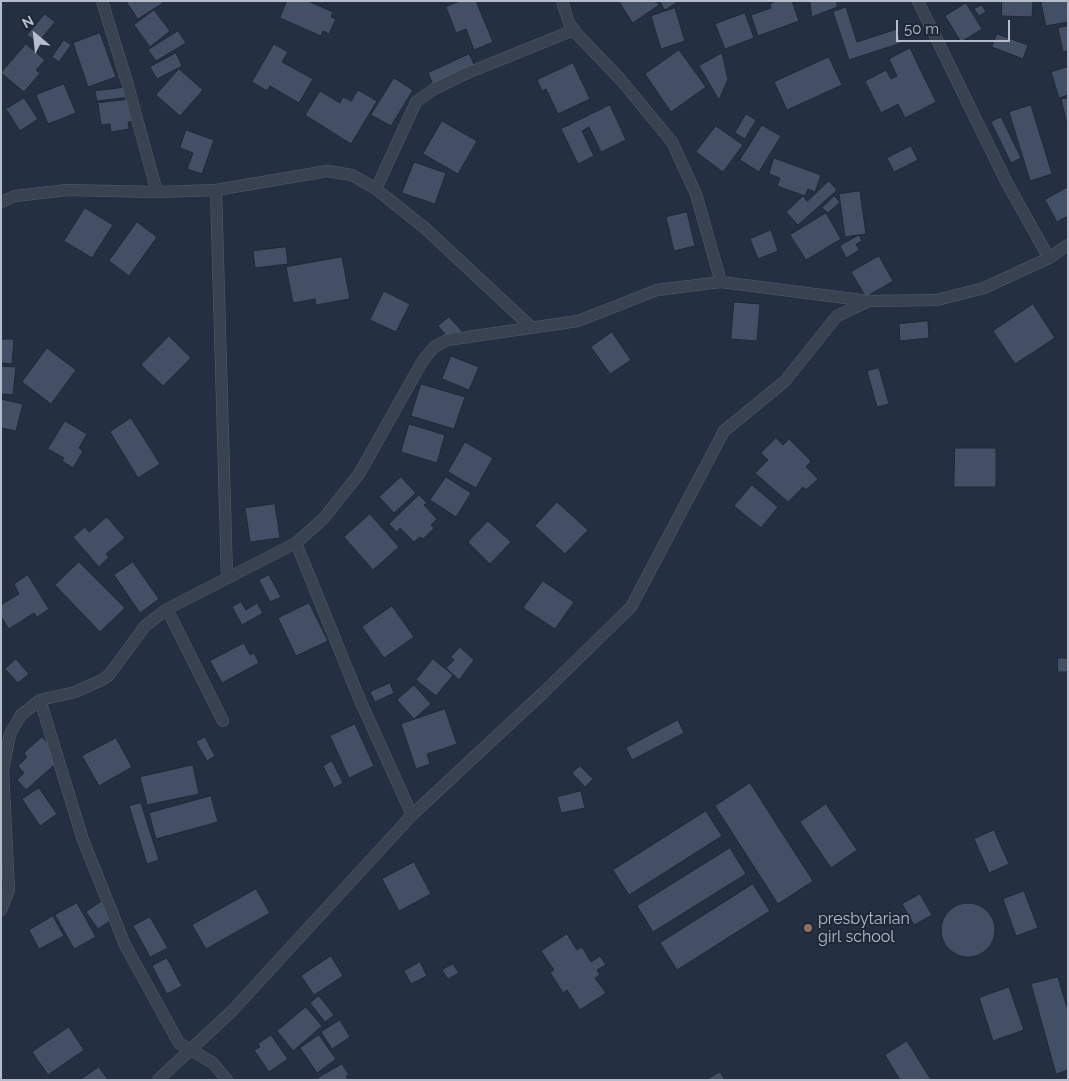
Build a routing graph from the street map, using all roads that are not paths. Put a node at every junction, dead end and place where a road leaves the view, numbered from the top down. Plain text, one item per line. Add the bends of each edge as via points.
1 (102, 1) edge
2 (562, 1) edge
3 (918, 1) edge
4 (574, 30) junction
5 (376, 189) junction
6 (216, 190) junction
7 (157, 192) junction
8 (1, 202) edge
9 (1068, 245) edge
10 (1049, 258) junction
11 (721, 282) junction
12 (869, 301) junction
13 (531, 327) junction
14 (296, 543) junction
15 (227, 577) junction
16 (167, 608) junction
17 (40, 700) junction
18 (223, 721) dead end
19 (412, 815) junction
20 (1, 910) edge
21 (190, 1050) junction
22 (158, 1080) edge
23 (227, 1080) edge

1 - 7 street
2 - 4 street
3 - 10 street via 1007,182
4 - 5 street via 465,74 416,102
4 - 11 street via 672,142 696,194
5 - 6 street via 352,175 328,171
5 - 13 street via 426,229
6 - 7 street
6 - 15 street
7 - 8 street via 68,190 15,196
9 - 10 street
10 - 12 street via 984,288 937,300
11 - 12 street
11 - 13 street via 657,290 578,321
12 - 19 street via 837,316 785,381 724,432 632,607
13 - 14 street via 447,340 434,347 422,362 360,474 323,519
14 - 15 street
14 - 19 street via 359,698
15 - 16 street
16 - 17 street via 145,626 109,675 75,692
16 - 18 street
17 - 20 street via 22,715 10,734 4,770 9,890
17 - 21 street via 83,840 125,945 179,1043
19 - 21 street via 232,1011
21 - 22 street
21 - 23 street via 213,1064

